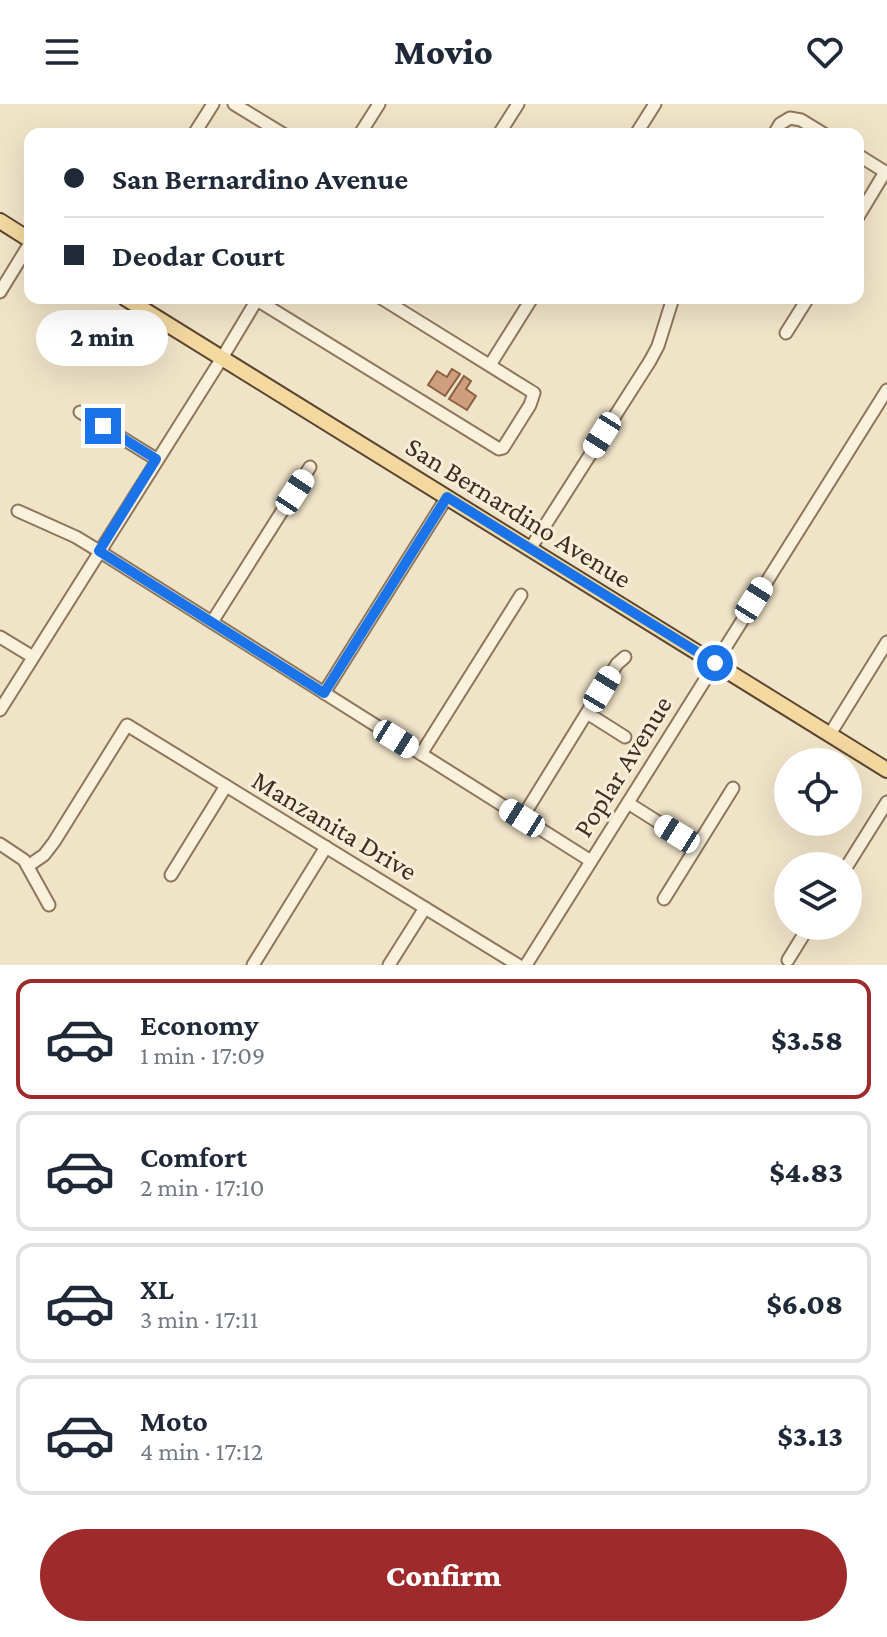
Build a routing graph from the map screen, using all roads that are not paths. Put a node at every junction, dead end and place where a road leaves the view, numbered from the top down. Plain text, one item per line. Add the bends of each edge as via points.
1 (213, 104) edge
2 (234, 104) edge
3 (379, 104) edge
4 (518, 104) edge
5 (655, 104) edge
6 (198, 128) edge
7 (273, 128) edge
8 (364, 128) edge
9 (503, 128) edge
10 (640, 128) edge
11 (778, 128) edge
12 (814, 128) edge
13 (864, 159) edge
14 (886, 173) edge
15 (864, 208) edge
16 (0, 221) edge
17 (24, 237) edge
18 (24, 251) edge
19 (0, 292) edge
20 (135, 304) edge
21 (254, 304) edge
22 (265, 304) edge
23 (395, 304) edge
24 (528, 304) edge
25 (671, 304) edge
26 (804, 304) edge
27 (786, 333) dead end
28 (222, 358) junction
29 (490, 365) junction
30 (887, 390) edge
31 (80, 412) dead end
32 (156, 459) junction
33 (310, 467) dead end
34 (447, 497) junction
35 (18, 511) dead end
36 (530, 549) junction
37 (99, 551) junction
38 (521, 595) dead end
39 (212, 622) junction
40 (0, 637) edge
41 (887, 642) edge
42 (33, 657) junction
43 (625, 657) dead end
44 (715, 663) junction
45 (324, 693) junction
46 (0, 710) edge
47 (587, 713) junction
48 (830, 734) junction
49 (625, 737) dead end
50 (421, 754) junction
51 (887, 770) edge
52 (226, 786) junction
53 (733, 788) dead end
54 (887, 802) edge
55 (628, 803) junction
56 (522, 818) junction
57 (0, 844) edge
58 (696, 846) junction
59 (326, 847) junction
60 (856, 852) edge
61 (591, 861) junction
62 (28, 866) junction
63 (171, 875) dead end
64 (664, 899) dead end
65 (49, 905) dead end
66 (425, 908) junction
67 (800, 940) edge
68 (788, 960) dead end
69 (253, 965) edge
70 (389, 965) edge
71 (518, 965) edge
72 (526, 965) edge

1 - 6 street
2 - 7 street
3 - 8 street
4 - 9 street
5 - 10 street
11 - 12 street via 785,119 795,118
13 - 14 street
14 - 15 street
16 - 17 main road
18 - 19 street
20 - 28 main road, San Bernardino Avenue
21 - 28 street
22 - 29 street via 499,449 534,393
23 - 29 street
24 - 29 street
25 - 36 street via 650,361
26 - 27 street
28 - 32 street
28 - 34 main road, San Bernardino Avenue
30 - 44 street, Poplar Avenue
31 - 32 street
32 - 37 street
33 - 39 street
34 - 36 main road, San Bernardino Avenue
34 - 45 street
35 - 37 street
36 - 44 main road, San Bernardino Avenue
37 - 39 street
37 - 42 street
38 - 50 street
39 - 45 street
40 - 42 street
41 - 48 street
42 - 46 street
43 - 47 street
44 - 48 main road, San Bernardino Avenue
44 - 55 street, Poplar Avenue
45 - 50 street
47 - 49 street
47 - 56 street
48 - 51 main road, San Bernardino Avenue
50 - 56 street
52 - 59 street, Manzanita Drive
52 - 62 street, Manzanita Drive via 127,725 54,842
52 - 63 street
53 - 58 street
54 - 60 street
55 - 58 street
55 - 61 street, Poplar Avenue
56 - 61 street
57 - 62 street
58 - 64 street
59 - 66 street, Manzanita Drive
59 - 69 street
61 - 72 street, Poplar Avenue
62 - 65 street
66 - 70 street
66 - 71 street, Manzanita Drive
67 - 68 street

